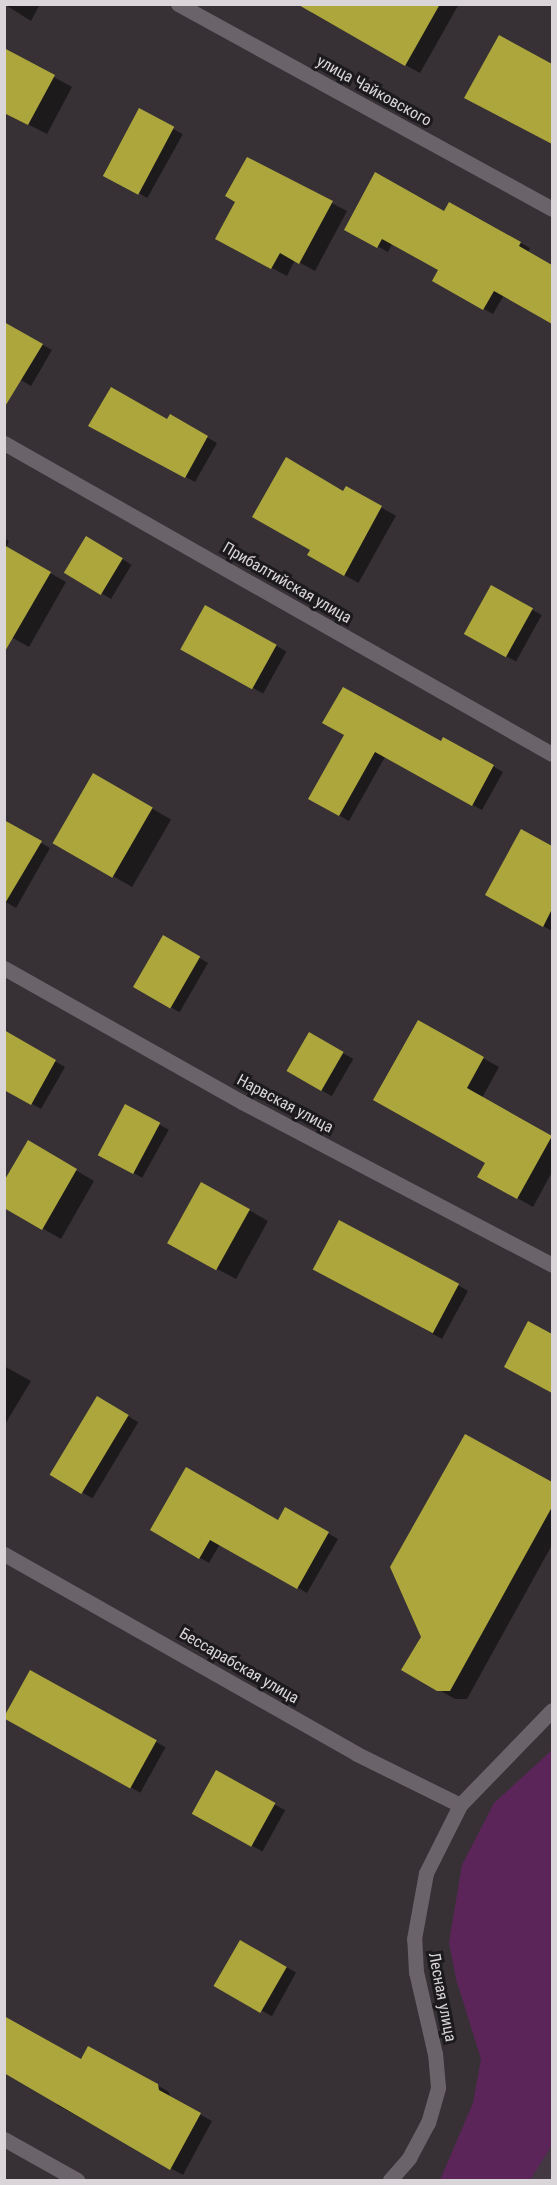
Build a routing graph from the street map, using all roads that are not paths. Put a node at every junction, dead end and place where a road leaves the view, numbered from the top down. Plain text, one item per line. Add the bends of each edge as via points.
1 (178, 4) edge
2 (552, 209) edge
3 (4, 443) edge
4 (552, 754) edge
5 (4, 968) edge
6 (552, 1265) edge
7 (4, 1554) edge
8 (552, 1710) edge
9 (459, 1805) junction
10 (4, 2139) edge
11 (77, 2181) edge
12 (390, 2181) edge

1 - 2 street, улица Чайковского
3 - 4 street, Прибалтийская улица
5 - 6 street, Нарвская улица via 242,1102
7 - 9 street, Бессарабская улица via 357,1754
8 - 9 street, Лесная улица
9 - 12 street, Лесная улица via 426,1873 414,1939 416,1972 435,2054 438,2087 428,2123
10 - 11 street

